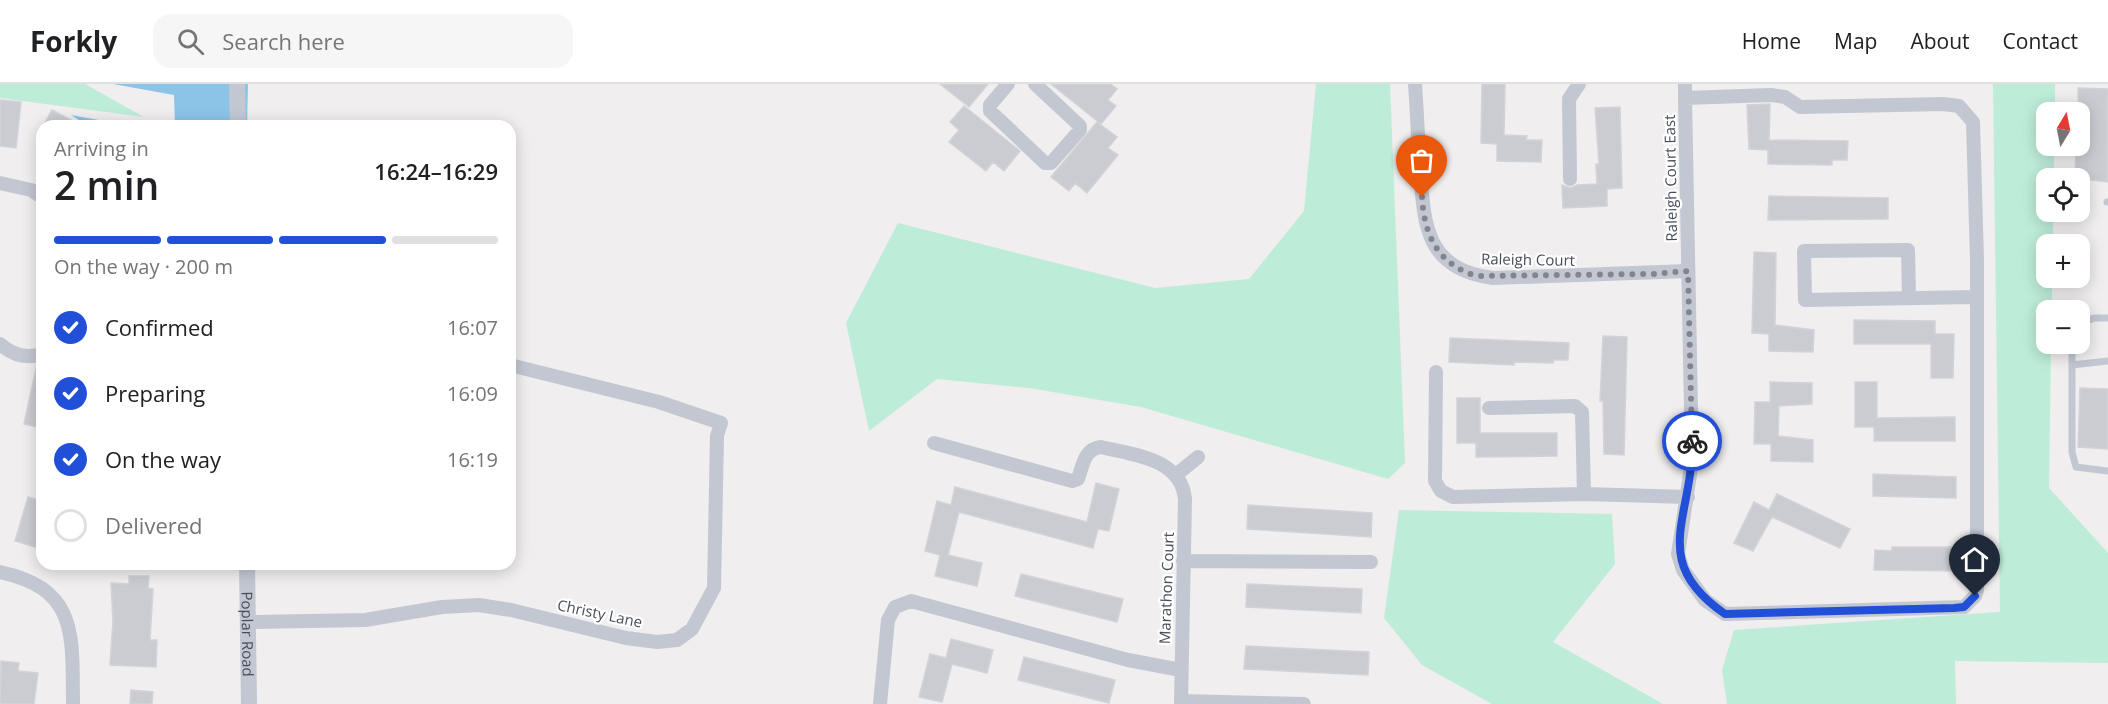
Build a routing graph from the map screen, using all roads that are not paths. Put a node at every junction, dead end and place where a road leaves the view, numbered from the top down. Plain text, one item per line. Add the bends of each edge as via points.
1 (237, 84) edge
2 (1008, 84) edge
3 (1035, 84) edge
4 (1415, 84) edge
5 (1579, 84) edge
6 (1685, 91) edge
7 (238, 120) edge
8 (1570, 179) dead end
9 (0, 183) edge
10 (36, 193) edge
11 (1688, 271) junction
12 (1976, 297) junction
13 (1909, 298) junction
14 (2108, 318) edge
15 (2090, 320) edge
16 (0, 344) edge
17 (2072, 354) edge
18 (36, 355) edge
19 (2108, 362) edge
20 (2072, 365) junction
21 (516, 366) edge
22 (1436, 372) dead end
23 (1489, 408) dead end
24 (934, 443) dead end
25 (1198, 457) dead end
26 (2108, 471) edge
27 (1176, 476) junction
28 (1584, 494) junction
29 (1688, 497) junction
30 (1183, 561) junction
31 (1371, 562) dead end
32 (247, 570) edge
33 (0, 572) edge
34 (248, 622) junction
35 (1181, 670) junction
36 (1181, 702) edge
37 (73, 704) edge
38 (249, 704) edge
39 (880, 704) edge
40 (1304, 704) edge

1 - 7 street
2 - 3 street via 990,105 990,111 1045,163 1051,163 1080,126
4 - 11 street, Raleigh Court via 1423,220 1431,242 1452,265 1493,278
5 - 8 street via 1569,99
6 - 11 street, Raleigh Court East
6 - 12 street via 1785,96 1800,107 1959,106 1973,122 1974,131
9 - 10 street
11 - 29 street, Raleigh Court East via 1692,461
12 - 13 street
12 - 29 street, Raleigh Court East via 1977,590 1964,607 1725,614 1705,600 1683,570 1679,539
13 - 13 street via 1908,250 1804,250 1805,300
14 - 15 lane
16 - 18 street via 17,355
17 - 20 lane
19 - 20 lane
20 - 26 lane via 2072,452 2076,467
21 - 34 street, Christy Lane via 659,402 721,423 717,436 714,588 692,629 677,640 657,642 479,605 365,620
22 - 28 street via 1435,482 1441,491 1453,497
23 - 28 street via 1575,406 1582,412
24 - 27 street via 1071,481 1078,479 1087,453 1101,447 1159,461
25 - 27 street
27 - 30 street, Marathon Court via 1184,488 1185,499
28 - 29 street
30 - 31 street
30 - 35 street, Marathon Court
32 - 34 street, Poplar Road
33 - 37 street via 38,584 63,610 71,640
34 - 38 street, Poplar Road
35 - 36 street, Marathon Court
35 - 39 street via 1128,660 911,601 895,607 888,620
36 - 40 street

